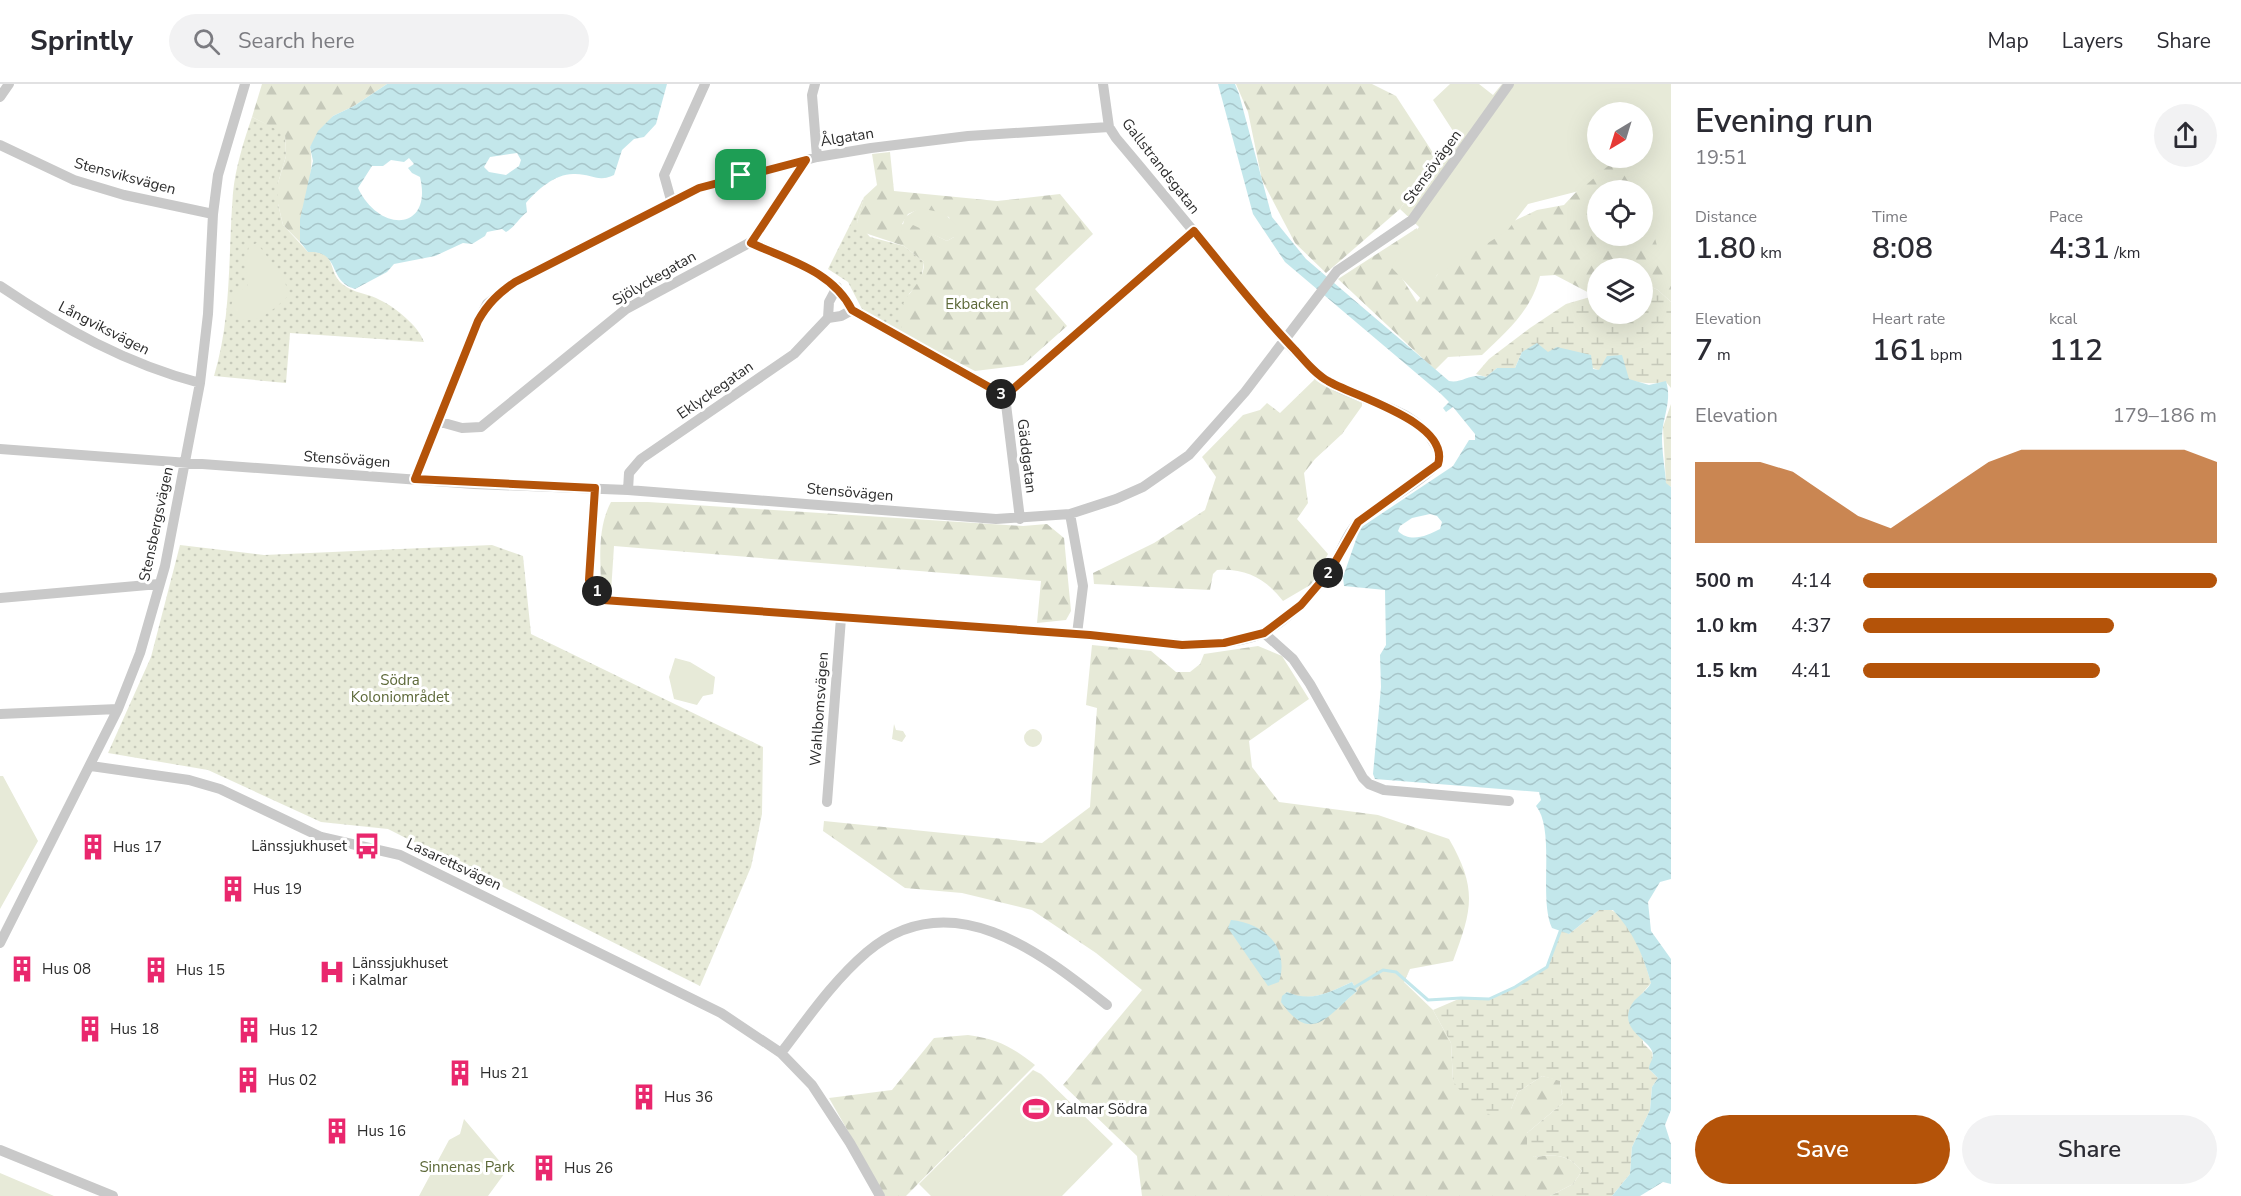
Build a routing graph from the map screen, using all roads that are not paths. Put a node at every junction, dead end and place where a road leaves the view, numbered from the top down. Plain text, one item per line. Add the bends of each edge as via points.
1 (9, 84) edge
2 (245, 84) edge
3 (705, 84) edge
4 (815, 84) edge
5 (1103, 84) edge
6 (1509, 84) edge
7 (0, 98) edge
8 (1109, 127) junction
9 (0, 145) edge
10 (811, 159) junction
11 (671, 200) junction
12 (213, 214) junction
13 (1194, 231) junction
14 (751, 243) junction
15 (0, 286) edge
16 (837, 287) junction
17 (852, 310) junction
18 (828, 318) junction
19 (1285, 340) junction
20 (200, 383) junction
21 (1005, 396) junction
22 (437, 421) junction
23 (0, 450) edge
24 (185, 462) junction
25 (415, 479) junction
26 (595, 488) junction
27 (627, 489) junction
28 (1070, 514) junction
29 (1020, 519) junction
30 (159, 584) junction
31 (0, 598) edge
32 (841, 618) junction
33 (1264, 633) junction
34 (1077, 634) junction
35 (118, 709) junction
36 (0, 714) edge
37 (91, 766) junction
38 (1509, 801) dead end
39 (827, 802) dead end
40 (0, 943) edge
41 (1107, 1005) dead end
42 (781, 1053) junction
43 (0, 1150) edge
44 (113, 1196) edge
45 (880, 1196) edge

1 - 7 street
2 - 12 street, Stensbergsvägen via 218,175
3 - 11 street via 664,175
4 - 10 street
5 - 8 street, Gallstrandsgatan
6 - 19 street, Stensövägen via 1412,220 1337,272
8 - 10 street, Ålgatan via 968,136
8 - 13 street, Gallstrandsgatan
9 - 12 street, Stensviksvägen via 74,180
10 - 11 street, Ålgatan via 741,175
10 - 14 street, Sjölyckegatan
11 - 22 street, Ålgatan via 515,282 487,303
12 - 20 street, Stensbergsvägen
13 - 19 street, Gallstrandsgatan
13 - 21 street
14 - 16 street via 824,276
14 - 22 street, Sjölyckegatan via 626,309 481,427 462,428
15 - 20 street, Långviksvägen via 117,355
16 - 17 street
16 - 18 street, Eklyckegatan via 829,302
17 - 18 street, Eklyckegatan
17 - 21 street
18 - 27 street, Eklyckegatan via 794,354 641,459 629,473
19 - 28 street, Stensövägen via 1189,455 1143,487
19 - 33 street, Gallstrandsgatan via 1322,377 1382,403 1416,424 1435,444 1440,457 1432,468 1358,522 1316,588 1301,605
20 - 24 street, Stensbergsvägen
21 - 29 street, Gäddgatan
22 - 25 street, Ålgatan
23 - 24 street, Stensövägen
24 - 25 street, Stensövägen
24 - 30 street, Stensbergsvägen
25 - 26 street, Stensövägen
26 - 27 street, Stensövägen
26 - 32 street via 589,580 603,600
27 - 29 street, Stensövägen
28 - 29 street, Stensövägen
28 - 34 street via 1083,586
30 - 31 street
30 - 35 street, Stensbergsvägen via 140,653
32 - 34 street
32 - 39 street, Wahlbomsvägen
33 - 34 street via 1224,643 1182,645
33 - 38 street via 1299,667 1357,770 1369,784 1384,790
35 - 36 street
35 - 37 street, Stensbergsvägen
37 - 40 street, Stensbergsvägen
37 - 42 street, Lasarettsvägen via 189,780 220,789 321,837 400,855 721,1013
41 - 42 street via 1061,968 1013,939 972,924 936,923 904,929 868,951 833,985
42 - 45 street, Lasarettsvägen via 812,1085
43 - 44 street

